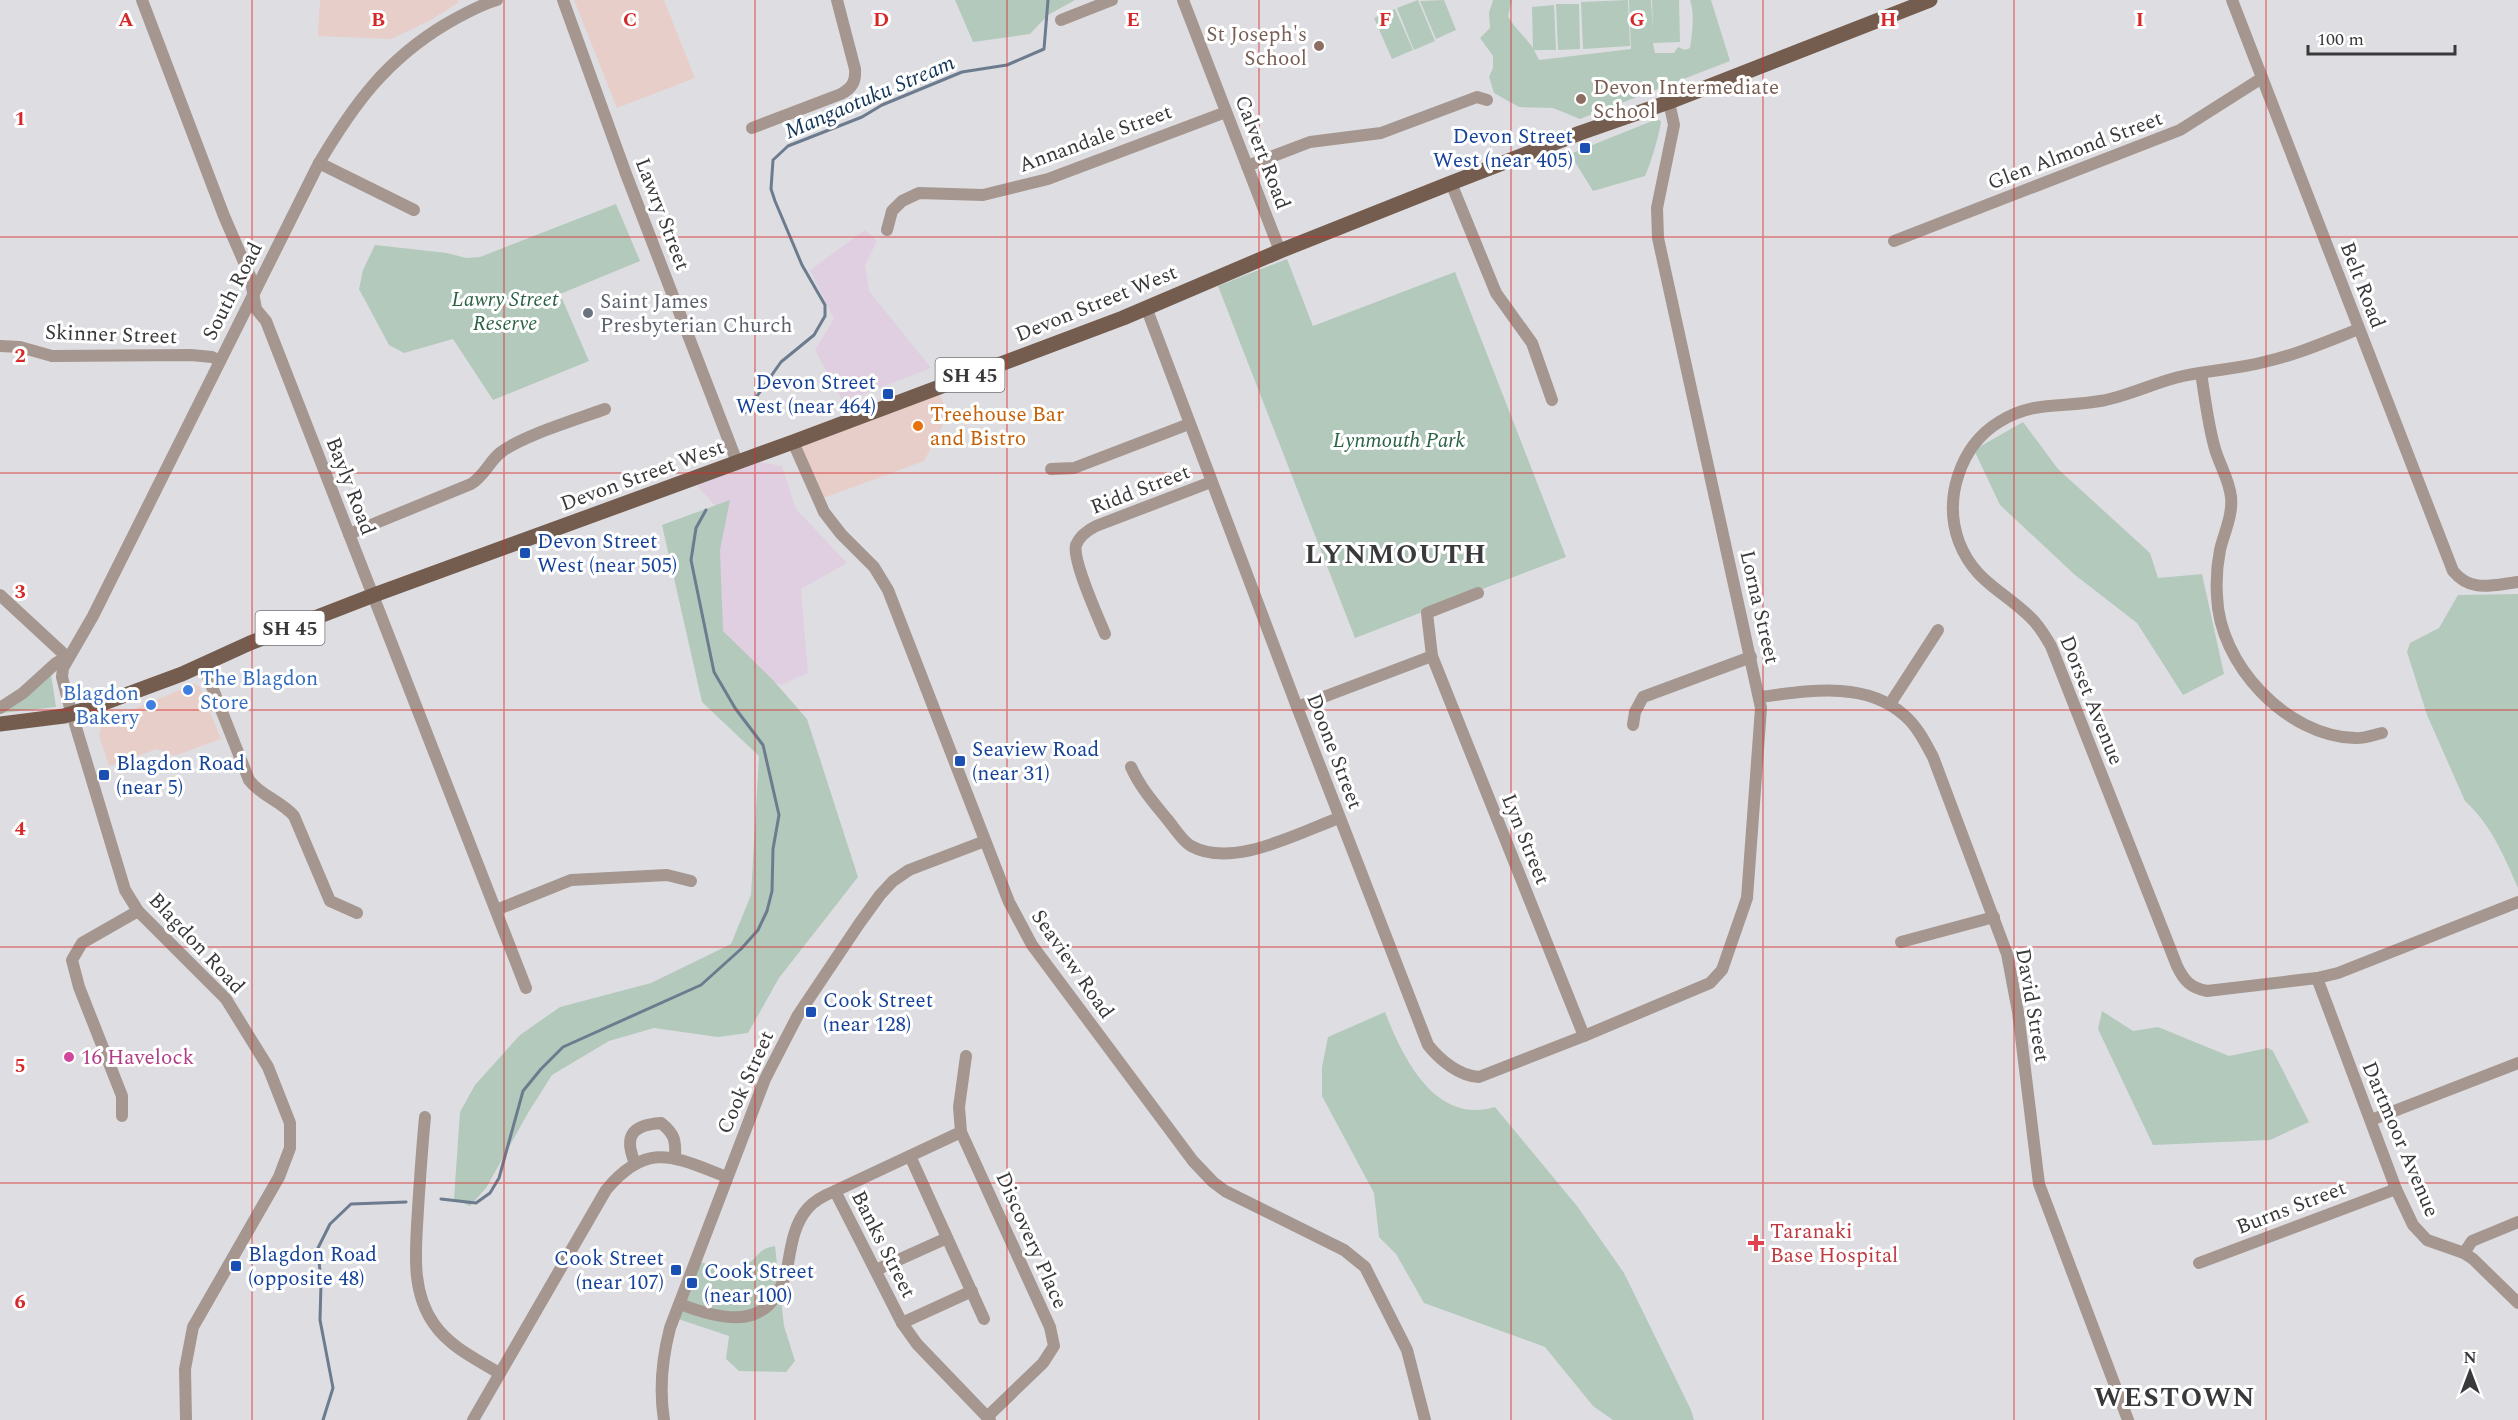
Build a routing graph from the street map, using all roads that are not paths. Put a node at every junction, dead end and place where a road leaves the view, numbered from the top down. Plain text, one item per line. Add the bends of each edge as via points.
1 (142, 0) edge
2 (497, 0) edge
3 (553, 0) edge
4 (563, 0) edge
5 (837, 0) edge
6 (1112, 0) edge
7 (1183, 0) edge
8 (1930, 0) edge
9 (2232, 0) edge
10 (566, 13) junction
11 (1061, 20) dead end
12 (2262, 78) junction
13 (1487, 100) dead end
14 (1669, 102) junction
15 (1226, 112) junction
16 (752, 128) dead end
17 (319, 163) junction
18 (1247, 166) junction
19 (1451, 183) junction
20 (414, 210) dead end
21 (887, 230) dead end
22 (1894, 241) dead end
23 (1280, 251) junction
24 (254, 294) junction
25 (1146, 307) junction
26 (2359, 329) junction
27 (0, 346) edge
28 (220, 361) junction
29 (2201, 373) junction
30 (1552, 400) dead end
31 (605, 409) dead end
32 (1189, 424) junction
33 (793, 442) junction
34 (737, 462) junction
35 (1051, 469) dead end
36 (1211, 482) junction
37 (349, 534) junction
38 (2518, 582) edge
39 (1478, 593) dead end
40 (0, 594) edge
41 (374, 596) junction
42 (1938, 630) dead end
43 (1105, 634) dead end
44 (1432, 656) junction
45 (67, 657) junction
46 (1751, 657) junction
47 (203, 664) junction
48 (1760, 698) junction
49 (1890, 704) junction
50 (1297, 707) junction
51 (0, 708) edge
52 (73, 714) junction
53 (0, 724) edge
54 (1633, 724) dead end
55 (2382, 733) dead end
56 (1131, 766) dead end
57 (1339, 818) junction
58 (985, 841) junction
59 (691, 881) dead end
60 (2518, 902) edge
61 (496, 910) junction
62 (138, 911) junction
63 (357, 913) dead end
64 (1994, 917) junction
65 (1901, 942) dead end
66 (2317, 978) junction
67 (526, 988) dead end
68 (1584, 1036) junction
69 (966, 1056) dead end
70 (2518, 1063) edge
71 (122, 1116) dead end
72 (424, 1117) dead end
73 (2371, 1120) junction
74 (961, 1132) junction
75 (910, 1156) junction
76 (675, 1158) junction
77 (635, 1163) junction
78 (727, 1177) junction
79 (2397, 1189) junction
80 (835, 1191) junction
81 (2518, 1222) edge
82 (947, 1238) junction
83 (2464, 1253) junction
84 (2199, 1263) dead end
85 (876, 1270) junction
86 (972, 1291) junction
87 (2518, 1303) edge
88 (680, 1304) junction
89 (984, 1319) dead end
90 (903, 1323) junction
91 (499, 1373) junction
92 (988, 1419) edge
93 (186, 1420) edge
94 (473, 1420) edge
95 (664, 1420) edge
96 (1425, 1420) edge
97 (2128, 1420) edge

1 - 24 street, Bayly Road
2 - 17 street, South Road via 450,22 398,58 358,101
3 - 10 street, Lawry Street
4 - 10 street, Lawry Street
5 - 16 street via 855,69 852,85 841,94
6 - 11 street
7 - 15 street, Calvert Road
8 - 14 main road, Devon Street West / SH 45
9 - 12 street, Belt Road
10 - 34 street, Lawry Street
12 - 22 street, Glen Almond Street via 2180,130
12 - 26 street, Belt Road
13 - 18 street via 1477,97 1381,133 1310,142
14 - 19 main road, Devon Street West / SH 45
14 - 46 street, Lorna Street via 1674,126 1657,207 1658,238
15 - 18 street, Calvert Road
15 - 21 street, Annandale Street via 1048,179 983,195 919,193 892,211
17 - 20 street
17 - 24 street, South Road
18 - 23 street, Calvert Road
19 - 23 main road, Devon Street West / SH 45
19 - 30 street via 1496,293 1532,343
23 - 25 main road, Devon Street West / SH 45
24 - 28 street, South Road
24 - 37 street, Bayly Road via 256,309 267,321
25 - 32 street, Doone Street
25 - 33 main road, Devon Street West / SH 45
26 - 29 street, Dorset Avenue via 2266,362
26 - 38 street, Belt Road via 2447,559 2461,581 2475,586
27 - 28 street, Skinner Street via 52,356 191,356
28 - 45 street, South Road via 93,616
29 - 55 street via 2212,437 2231,500 2219,553 2217,597 2219,617 2235,657 2256,687 2301,722 2356,738
29 - 66 street, Dorset Avenue via 2100,401 2028,408 1997,422 1970,450 1961,466 1953,502 1955,526 1964,554 1980,577 2032,619 2051,646 2177,966 2187,982 2207,991
31 - 37 street via 515,444 499,453 481,478 471,484
32 - 35 street via 1074,468
32 - 36 street, Doone Street
33 - 34 main road, Devon Street West / SH 45
33 - 58 street, Seaview Road via 824,512 885,583
34 - 41 main road, Devon Street West / SH 45
36 - 43 street, Ridd Street via 1096,526 1080,538 1076,545 1077,562
36 - 50 street, Doone Street
37 - 41 street, Bayly Road
39 - 44 street, Lyn Street via 1427,613
40 - 45 street
41 - 47 main road, Devon Street West / SH 45
41 - 61 street, Bayly Road
42 - 49 street
44 - 50 street
44 - 68 street, Lyn Street
45 - 51 street, South Road
45 - 52 street, South Road via 62,677
46 - 48 street, Lorna Street
46 - 54 street via 1643,697
47 - 52 main road, Devon Street West / SH 45
47 - 63 street via 249,780 294,816 330,901
48 - 49 street, David Street via 1837,691 1861,693
48 - 68 street, Lorna Street via 1747,898 1722,970 1703,987
49 - 64 street, David Street via 1921,734 1933,757
50 - 57 street, Doone Street
52 - 53 main road, SH 45
52 - 62 street, Blagdon Road via 118,872
56 - 57 street via 1140,786 1189,845 1208,853 1232,855 1250,851
57 - 68 street, Doone Street via 1434,1052 1457,1070 1479,1077
58 - 78 street, Cook Street via 909,870 880,895 798,1015 777,1053
58 - 96 street, Seaview Road via 1009,902 1032,945 1202,1172 1225,1191 1344,1250 1365,1267 1407,1350
59 - 61 street via 667,875 579,879
60 - 66 street, Dorset Avenue
61 - 67 street, Bayly Road
62 - 71 street via 82,942 72,960 122,1096
62 - 93 street, Blagdon Road via 226,999 263,1058 290,1123 290,1148 279,1177 194,1327 185,1369
64 - 65 street
64 - 97 street, David Street via 2014,984 2039,1184
66 - 73 street, Dartmoor Avenue
69 - 74 street, Discovery Place via 959,1107
70 - 73 street
72 - 91 street via 415,1259 419,1292 443,1336
73 - 79 street, Dartmoor Avenue
74 - 75 street, Banks Street
74 - 92 street, Discovery Place via 1050,1328 1054,1346 1043,1363
75 - 80 street, Banks Street
75 - 82 street
76 - 77 street
76 - 77 street via 673,1132 662,1123 647,1124 631,1135 629,1149
76 - 78 street
77 - 91 street via 606,1190
78 - 88 street, Cook Street
79 - 83 street, Dartmoor Avenue via 2420,1234
79 - 84 street, Burns Street
80 - 85 street, Banks Street
80 - 88 street via 815,1201 801,1218 781,1286 762,1309 732,1319 714,1317
81 - 83 street via 2472,1241
82 - 85 street
82 - 86 street
83 - 87 street, Dartmoor Avenue
85 - 90 street, Banks Street
86 - 89 street
86 - 90 street
88 - 95 street, Cook Street via 664,1354
90 - 92 street, Banks Street via 917,1344
91 - 94 street

